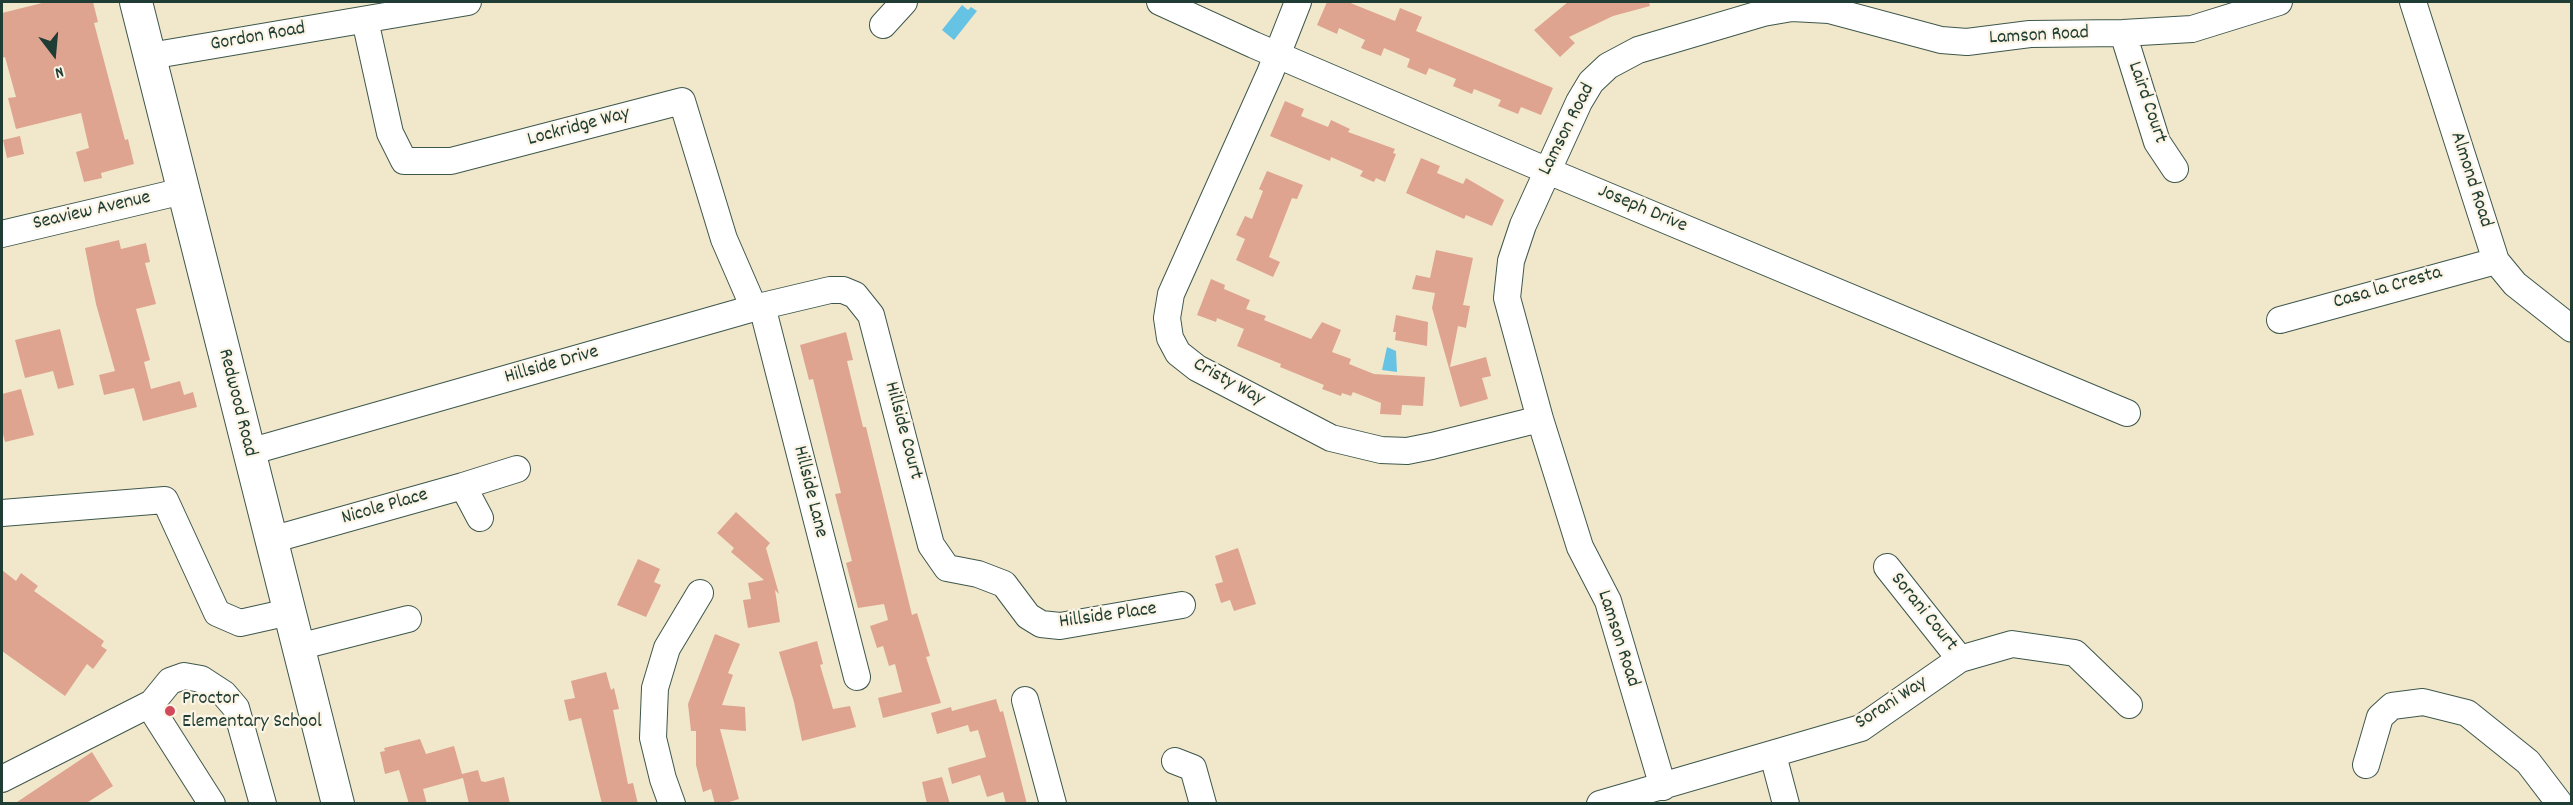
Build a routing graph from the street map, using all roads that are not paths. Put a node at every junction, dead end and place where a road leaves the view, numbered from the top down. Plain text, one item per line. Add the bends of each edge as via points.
1 (136, 2) edge
2 (468, 2) edge
3 (904, 2) edge
4 (1160, 2) edge
5 (1298, 2) edge
6 (2279, 2) edge
7 (2413, 2) edge
8 (1831, 6) edge
9 (365, 20) junction
10 (883, 25) dead end
11 (2123, 33) junction
12 (1277, 55) junction
13 (150, 56) junction
14 (2175, 170) dead end
15 (1548, 171) junction
16 (183, 191) junction
17 (2, 234) edge
18 (2496, 261) junction
19 (855, 295) joint
20 (758, 307) junction
21 (2280, 320) dead end
22 (2571, 329) edge
23 (2127, 413) dead end
24 (1540, 418) junction
25 (249, 452) junction
26 (517, 469) dead end
27 (463, 486) junction
28 (2, 513) edge
29 (480, 518) dead end
30 (271, 540) junction
31 (1887, 567) dead end
32 (947, 568) joint
33 (700, 593) dead end
34 (1182, 605) dead end
35 (289, 612) junction
36 (408, 619) dead end
37 (298, 647) junction
38 (1960, 659) junction
39 (857, 677) dead end
40 (1025, 700) dead end
41 (152, 703) junction
42 (2129, 705) dead end
43 (1773, 756) junction
44 (1175, 760) dead end
45 (2366, 765) dead end
46 (2, 779) edge
47 (1663, 787) junction
48 (212, 804) edge
49 (263, 804) edge
50 (338, 804) edge
51 (672, 804) edge
52 (1053, 804) edge
53 (1203, 804) edge
54 (1600, 804) edge
55 (1786, 804) edge
56 (2560, 804) edge

1 - 13 main road, Redwood Road
2 - 9 street, Gordon Road
3 - 10 street
4 - 12 street, Joseph Drive
5 - 12 street, Cristy Way
6 - 11 street, Lamson Road via 2192,29
7 - 18 street, Almond Road
8 - 11 street, Lamson Road via 1950,41 2030,34
8 - 15 street, Lamson Road via 1763,13 1649,46 1617,60 1598,73 1584,91
9 - 13 street, Gordon Road
9 - 20 street, Lockridge Way via 390,133 405,161 452,161 682,101 724,239
11 - 14 street, Laird Court via 2157,142
12 - 15 street, Joseph Drive
12 - 24 street, Cristy Way via 1171,294 1167,318 1170,338 1178,353 1212,377 1331,438 1381,450 1407,451 1432,446
13 - 16 main road, Redwood Road
15 - 23 street, Joseph Drive
15 - 24 street, Lamson Road via 1511,261 1508,288 1511,318
16 - 17 street, Seaview Avenue
16 - 25 main road, Redwood Road
18 - 21 street, Casa la Cresta
18 - 22 street, Almond Road via 2515,284
19 - 20 street, Hillside Drive via 830,290
19 - 32 street, Hillside Court via 872,315 931,545
20 - 25 street, Hillside Drive
20 - 39 street, Hillside Lane
24 - 47 street, Lamson Road via 1580,547 1608,601
25 - 30 main road, Redwood Road
26 - 27 street, Nicole Place
27 - 29 street
27 - 30 street, Nicole Place
28 - 35 street via 165,500 217,613 240,623
30 - 35 main road, Redwood Road
31 - 38 street, Sorani Court
32 - 34 street, Hillside Place via 1004,584 1028,616 1041,624 1060,626
33 - 51 street via 667,648 655,688 653,738
35 - 37 main road, Redwood Road
36 - 37 street
37 - 50 main road, Redwood Road
38 - 42 street, Sorani Way via 2012,644 2075,653
38 - 43 street, Sorani Way via 1862,728
40 - 52 street
41 - 46 street
41 - 48 street via 156,716
41 - 49 street via 170,681 184,676 201,679 224,694 236,708
43 - 47 street, Sorani Way
43 - 55 street
44 - 53 street via 1193,768
45 - 56 street via 2380,717 2392,706 2423,702 2468,713 2529,762
47 - 54 street, Sorani Way

